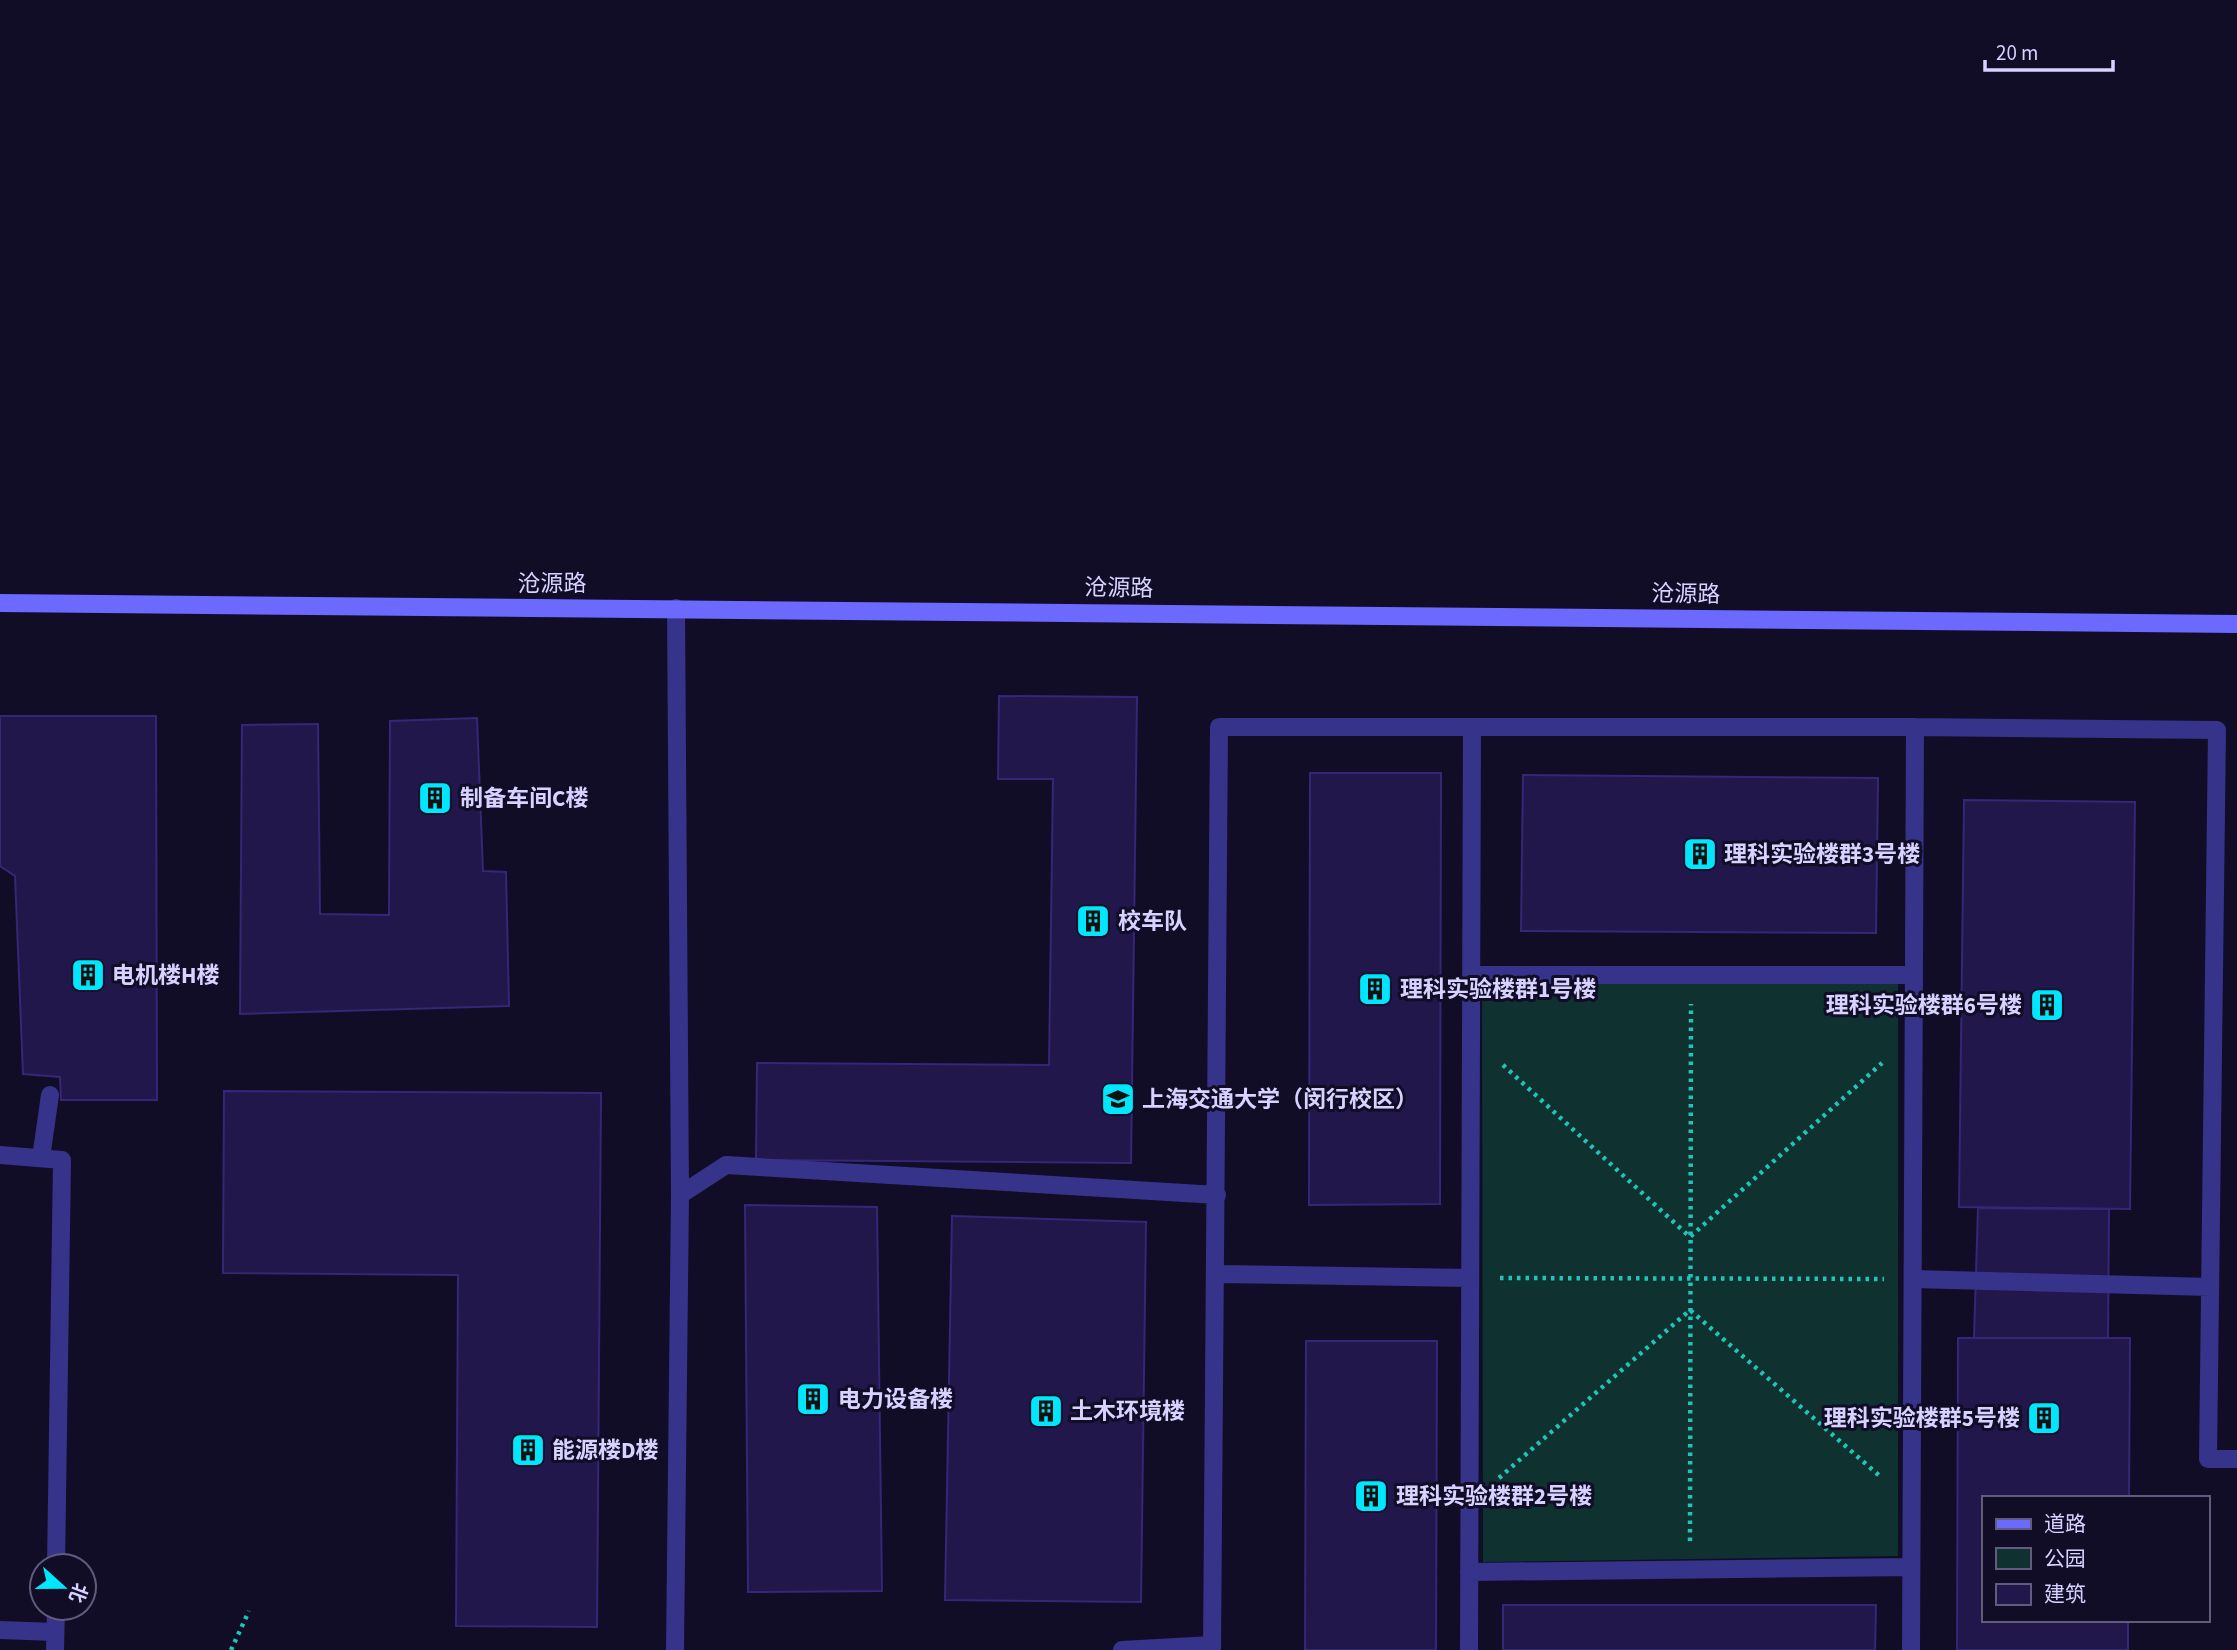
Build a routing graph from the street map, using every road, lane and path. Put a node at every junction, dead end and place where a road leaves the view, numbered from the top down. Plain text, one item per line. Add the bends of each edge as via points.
1 (0, 603) edge
2 (676, 608) junction
3 (2237, 624) edge
4 (1472, 727) junction
5 (1915, 727) junction
6 (1471, 975) junction
7 (1691, 975) junction
8 (1914, 975) junction
9 (1914, 1034) junction
10 (1471, 1036) junction
11 (50, 1095) dead end
12 (0, 1155) edge
13 (41, 1158) junction
14 (680, 1195) junction
15 (1217, 1195) junction
16 (1690, 1237) junction
17 (1217, 1274) junction
18 (1470, 1278) junction
19 (1690, 1278) junction
20 (1913, 1279) junction
21 (2210, 1287) junction
22 (1690, 1310) junction
23 (2237, 1459) edge
24 (1469, 1504) junction
25 (1911, 1504) junction
26 (56, 1552) edge
27 (1911, 1567) junction
28 (1690, 1569) junction
29 (1469, 1572) junction
30 (249, 1611) dead end
31 (56, 1622) edge
32 (0, 1630) edge
33 (55, 1641) edge
34 (1212, 1647) edge
35 (231, 1650) edge
36 (675, 1650) edge
37 (1122, 1650) edge
38 (1469, 1650) edge
39 (1911, 1650) edge

1 - 2 street, 沧源路
2 - 3 street, 沧源路
2 - 14 lane
4 - 5 lane
4 - 6 lane
4 - 15 lane via 1219,727
5 - 8 lane
5 - 21 lane via 2217,730
6 - 7 lane
6 - 10 lane
7 - 8 lane
7 - 16 path
8 - 9 lane
9 - 16 path
9 - 20 lane
10 - 16 path
10 - 18 lane
11 - 13 lane
12 - 13 lane
13 - 26 lane via 62,1160
14 - 15 lane via 726,1166
14 - 36 lane
15 - 17 lane
16 - 19 path
17 - 18 lane
17 - 34 lane
18 - 19 path
18 - 24 lane
19 - 20 path
19 - 22 path
20 - 21 lane
20 - 25 lane
21 - 23 lane via 2208,1459
22 - 24 path
22 - 25 path
22 - 28 path
24 - 29 lane
25 - 27 lane
27 - 28 lane
27 - 39 lane
28 - 29 lane
29 - 38 lane
30 - 35 path
31 - 33 lane
32 - 33 lane
34 - 37 lane

